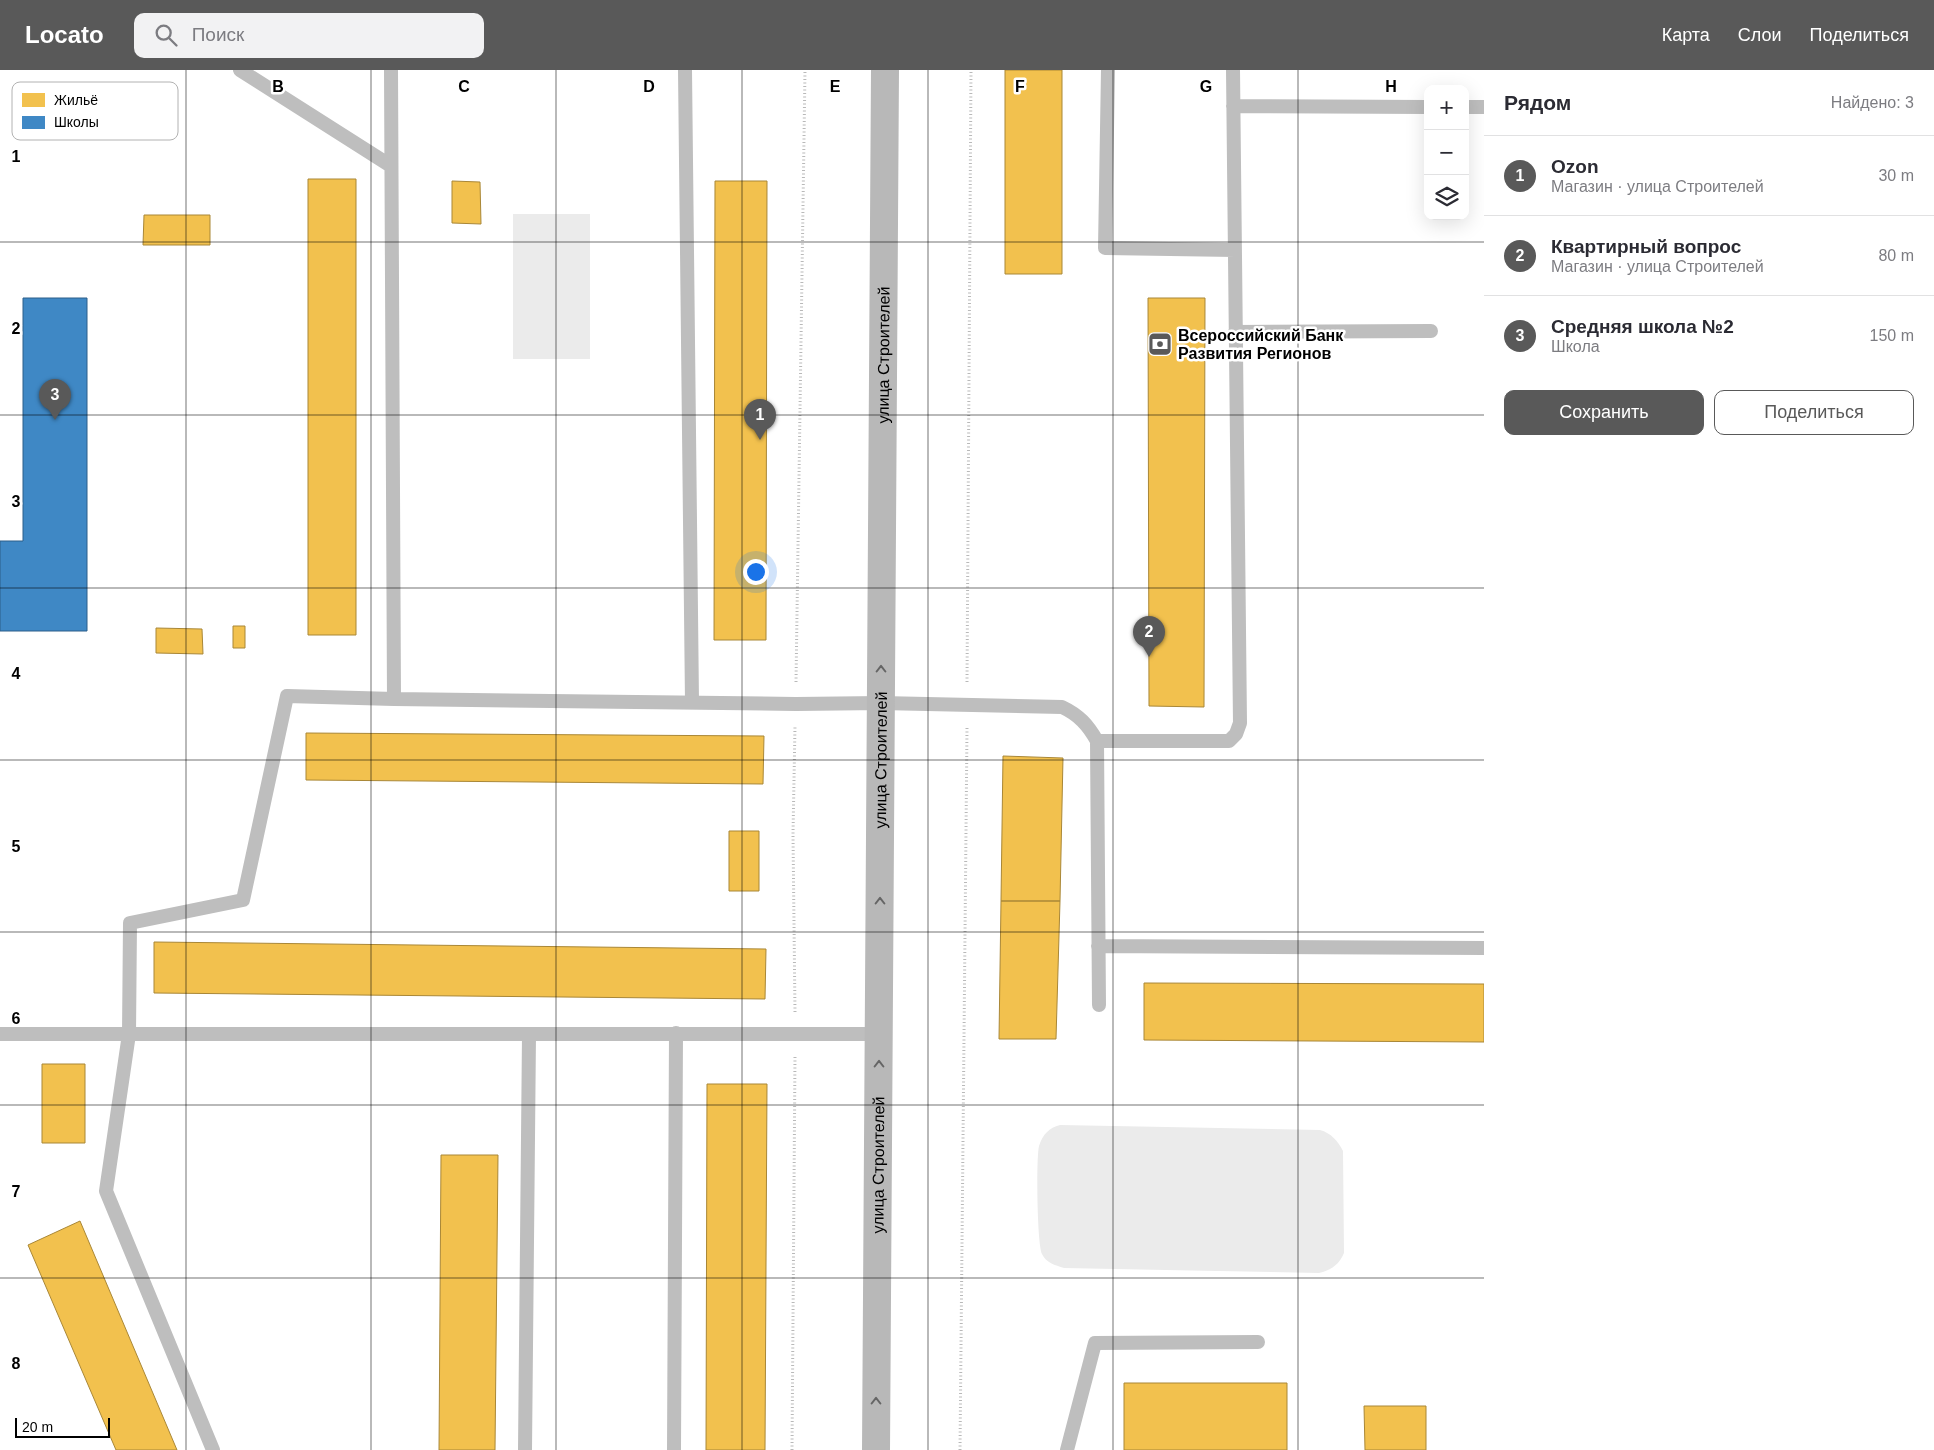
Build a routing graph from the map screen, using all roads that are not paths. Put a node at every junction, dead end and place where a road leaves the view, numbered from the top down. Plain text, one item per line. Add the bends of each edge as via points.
1 (240, 70) edge
2 (391, 70) edge
3 (685, 70) edge
4 (884, 70) edge
5 (1108, 70) edge
6 (1233, 70) edge
7 (1233, 106) junction
8 (1424, 107) edge
9 (1469, 107) edge
10 (1484, 107) edge
11 (391, 166) junction
12 (1235, 250) junction
13 (1431, 331) dead end
14 (1235, 332) junction
15 (394, 699) junction
16 (692, 702) junction
17 (881, 703) junction
18 (1097, 741) junction
19 (1098, 946) junction
20 (1484, 948) edge
21 (1099, 1005) dead end
22 (676, 1033) junction
23 (0, 1034) edge
24 (129, 1034) junction
25 (529, 1034) junction
26 (879, 1034) junction
27 (1258, 1342) dead end
28 (214, 1450) edge
29 (525, 1450) edge
30 (674, 1450) edge
31 (876, 1450) edge
32 (1067, 1450) edge

1 - 11 lane
2 - 11 lane
3 - 16 lane
17 -> 4 main road, улица Строителей
5 - 12 lane via 1105,248
6 - 7 lane
7 - 8 lane
7 - 12 lane
9 - 10 lane
11 - 15 lane
12 - 14 lane
13 - 14 lane
14 - 18 lane via 1240,723 1229,741
15 - 16 lane
15 - 24 lane via 287,696 243,900 130,923
16 - 17 lane
17 - 18 lane via 1062,707 1075,713
26 -> 17 main road, улица Строителей
18 - 19 lane
19 - 20 lane
19 - 21 lane
22 - 25 lane
22 - 26 lane
22 - 30 lane
23 - 24 lane
24 - 25 lane
24 - 28 lane via 106,1191
25 - 29 lane
31 -> 26 main road, улица Строителей
27 - 32 lane via 1095,1343

